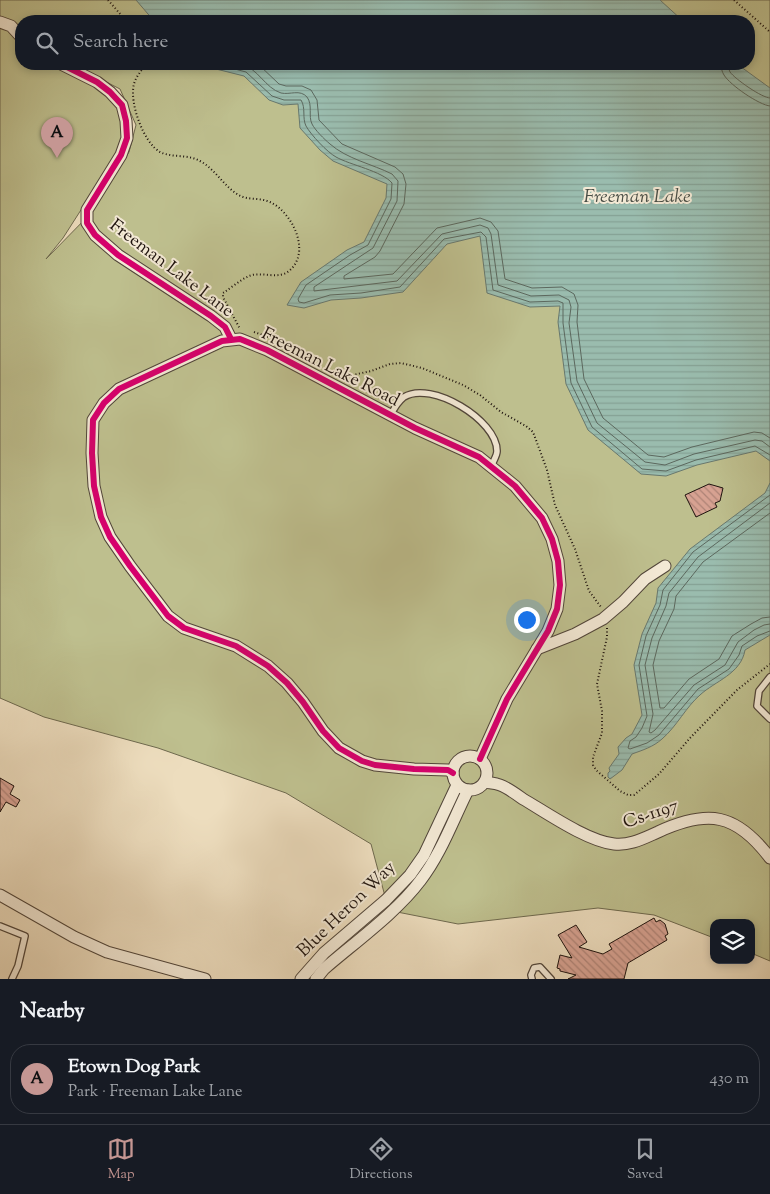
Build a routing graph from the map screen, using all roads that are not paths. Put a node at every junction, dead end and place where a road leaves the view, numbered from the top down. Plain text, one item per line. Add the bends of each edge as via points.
1 (0, 22) edge
2 (15, 30) edge
3 (73, 70) edge
4 (231, 339) junction
5 (390, 415) junction
6 (492, 465) junction
7 (664, 566) dead end
8 (537, 649) junction
9 (770, 677) edge
10 (770, 719) edge
11 (480, 759) junction
12 (452, 773) junction
13 (485, 782) junction
14 (457, 785) junction
15 (468, 790) junction
16 (770, 858) edge
17 (0, 895) edge
18 (0, 926) edge
19 (12, 979) edge
20 (205, 979) edge
21 (301, 979) edge
22 (316, 979) edge
23 (532, 979) edge
24 (551, 979) edge

1 - 2 street
3 - 4 street, Freeman Lake Lane via 110,92 122,105 126,121 127,138 121,155 87,210 87,223 95,235 118,255 225,327
4 - 5 street, Freeman Lake Road via 240,339 267,350
4 - 12 street via 119,389 93,420 94,486 101,517 110,537 168,616 184,628 236,646 268,666 287,683 340,748 374,765 448,770
5 - 6 street, Freeman Lake Road
5 - 6 lane via 397,403 418,393 432,393 463,408 484,423 494,438 497,452
6 - 8 street, Freeman Lake Road via 536,510 556,550 560,597 554,620
7 - 8 street via 645,579 605,618
8 - 11 street, Freeman Lake Road via 508,699
9 - 10 lane via 759,691 758,706
11 - 12 street via 466,756 455,764
11 - 13 street via 487,769
12 - 14 street
13 - 15 street
13 - 16 street, Cs-1197 via 500,785 604,842 628,844 688,820 714,818 746,831
14 - 15 street
14 - 21 street, Blue Heron Way via 424,855 410,875 324,953
15 - 22 street, Blue Heron Way via 439,851 420,882
17 - 20 street via 107,952
18 - 19 lane via 25,936
23 - 24 lane via 534,968 540,967

